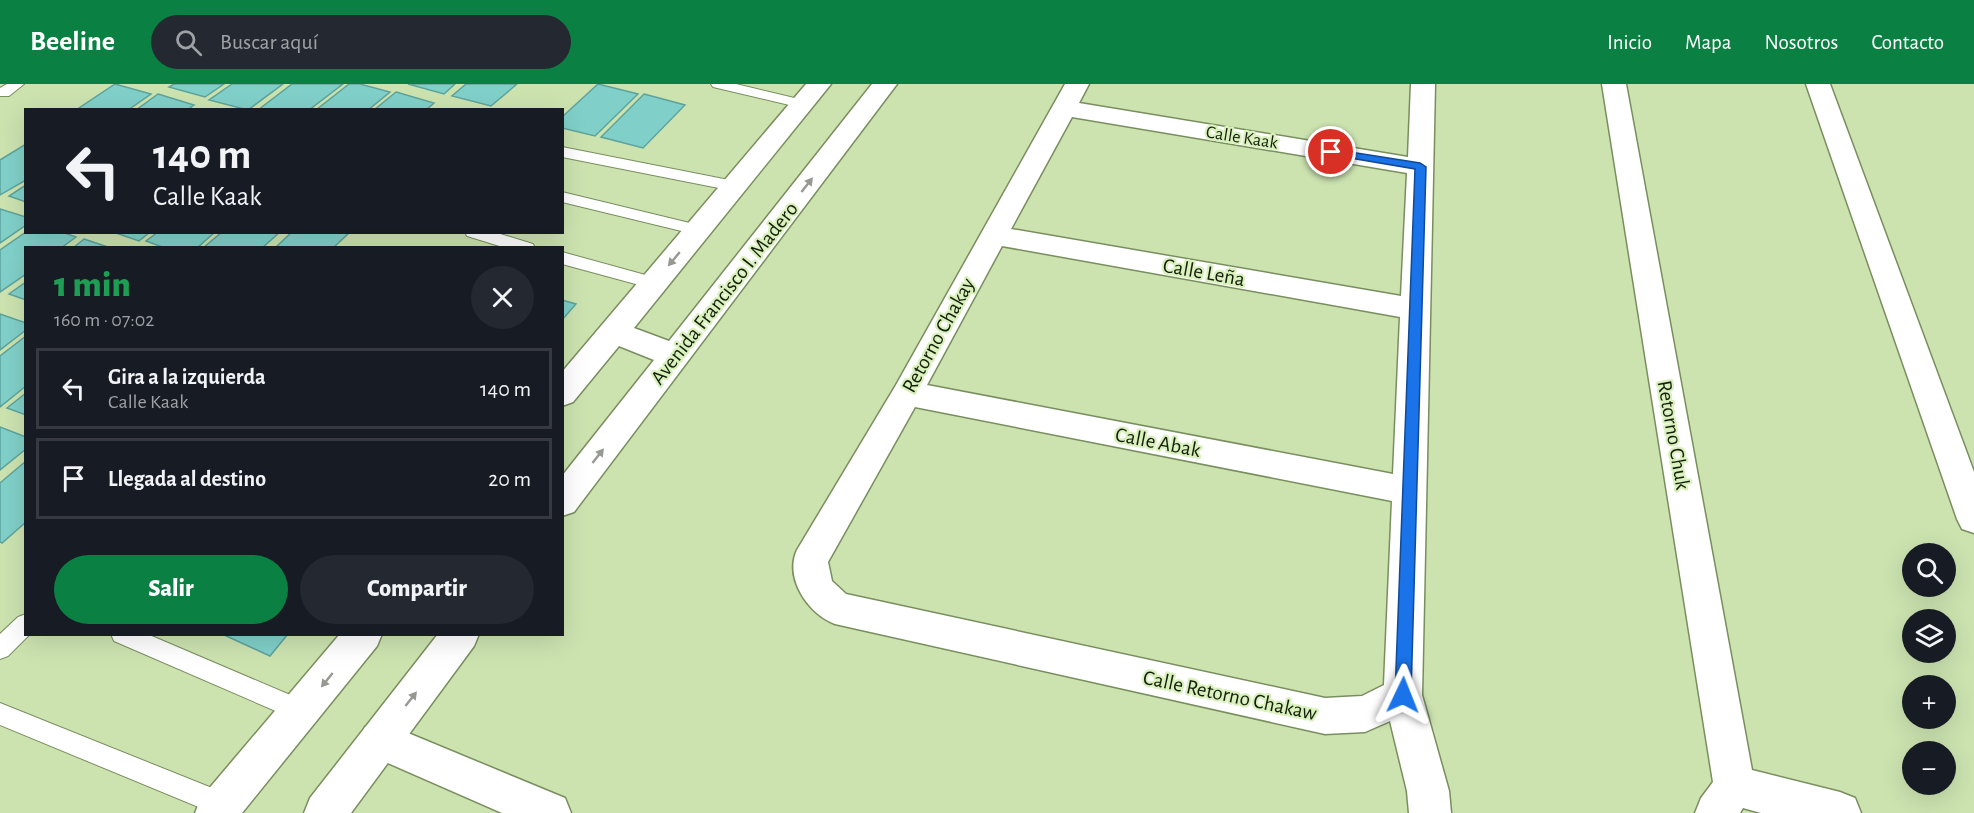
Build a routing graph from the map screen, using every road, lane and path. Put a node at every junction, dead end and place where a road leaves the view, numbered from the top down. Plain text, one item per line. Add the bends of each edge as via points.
1 (17, 84) edge
2 (718, 84) edge
3 (885, 84) edge
4 (1423, 84) edge
5 (1614, 84) edge
6 (1818, 84) edge
7 (0, 92) edge
8 (811, 94) edge
9 (1071, 96) edge
10 (564, 152) edge
11 (1420, 167) junction
12 (735, 186) junction
13 (564, 197) edge
14 (698, 230) junction
15 (480, 234) edge
16 (993, 235) junction
17 (520, 246) edge
18 (564, 259) edge
19 (654, 283) junction
20 (1415, 309) junction
21 (614, 332) junction
22 (675, 356) junction
23 (564, 392) edge
24 (907, 393) junction
25 (1410, 491) junction
26 (564, 499) edge
27 (1974, 519) edge
28 (816, 588) joint
29 (24, 626) edge
30 (127, 636) edge
31 (362, 636) edge
32 (458, 636) edge
33 (0, 648) edge
34 (1403, 695) junction
35 (301, 711) junction
36 (0, 714) edge
37 (379, 741) junction
38 (1725, 800) edge
39 (220, 809) edge
40 (325, 813) edge
41 (550, 813) edge
42 (1430, 813) edge
43 (1840, 813) edge

1 - 7 lane
2 - 8 lane
22 -> 3 street, Avenida Francisco I. Madero
4 - 11 street
5 - 38 street, Retorno Chuk
6 - 27 street
8 - 12 street
9 - 11 street, Calle Kaak
9 - 16 street, Retorno Chakay
10 - 12 lane
11 - 20 street
12 - 14 street
13 - 14 lane
14 -> 19 street
15 - 17 lane
16 - 20 street, Calle Leña
16 - 24 street, Retorno Chakay
18 - 19 lane
19 - 21 street
20 - 25 street
21 - 22 street
21 - 23 street
26 -> 22 street, Avenida Francisco I. Madero
24 - 25 street, Calle Abak
24 - 28 street, Retorno Chakay via 810,561
25 - 34 street
28 - 34 street, Calle Retorno Chakaw via 835,608 1325,717 1365,714
29 - 33 lane
30 - 35 lane
31 -> 35 street
37 -> 32 street
34 - 42 street
35 - 39 street
36 - 39 lane
37 - 40 street
37 - 41 street
38 - 43 street

